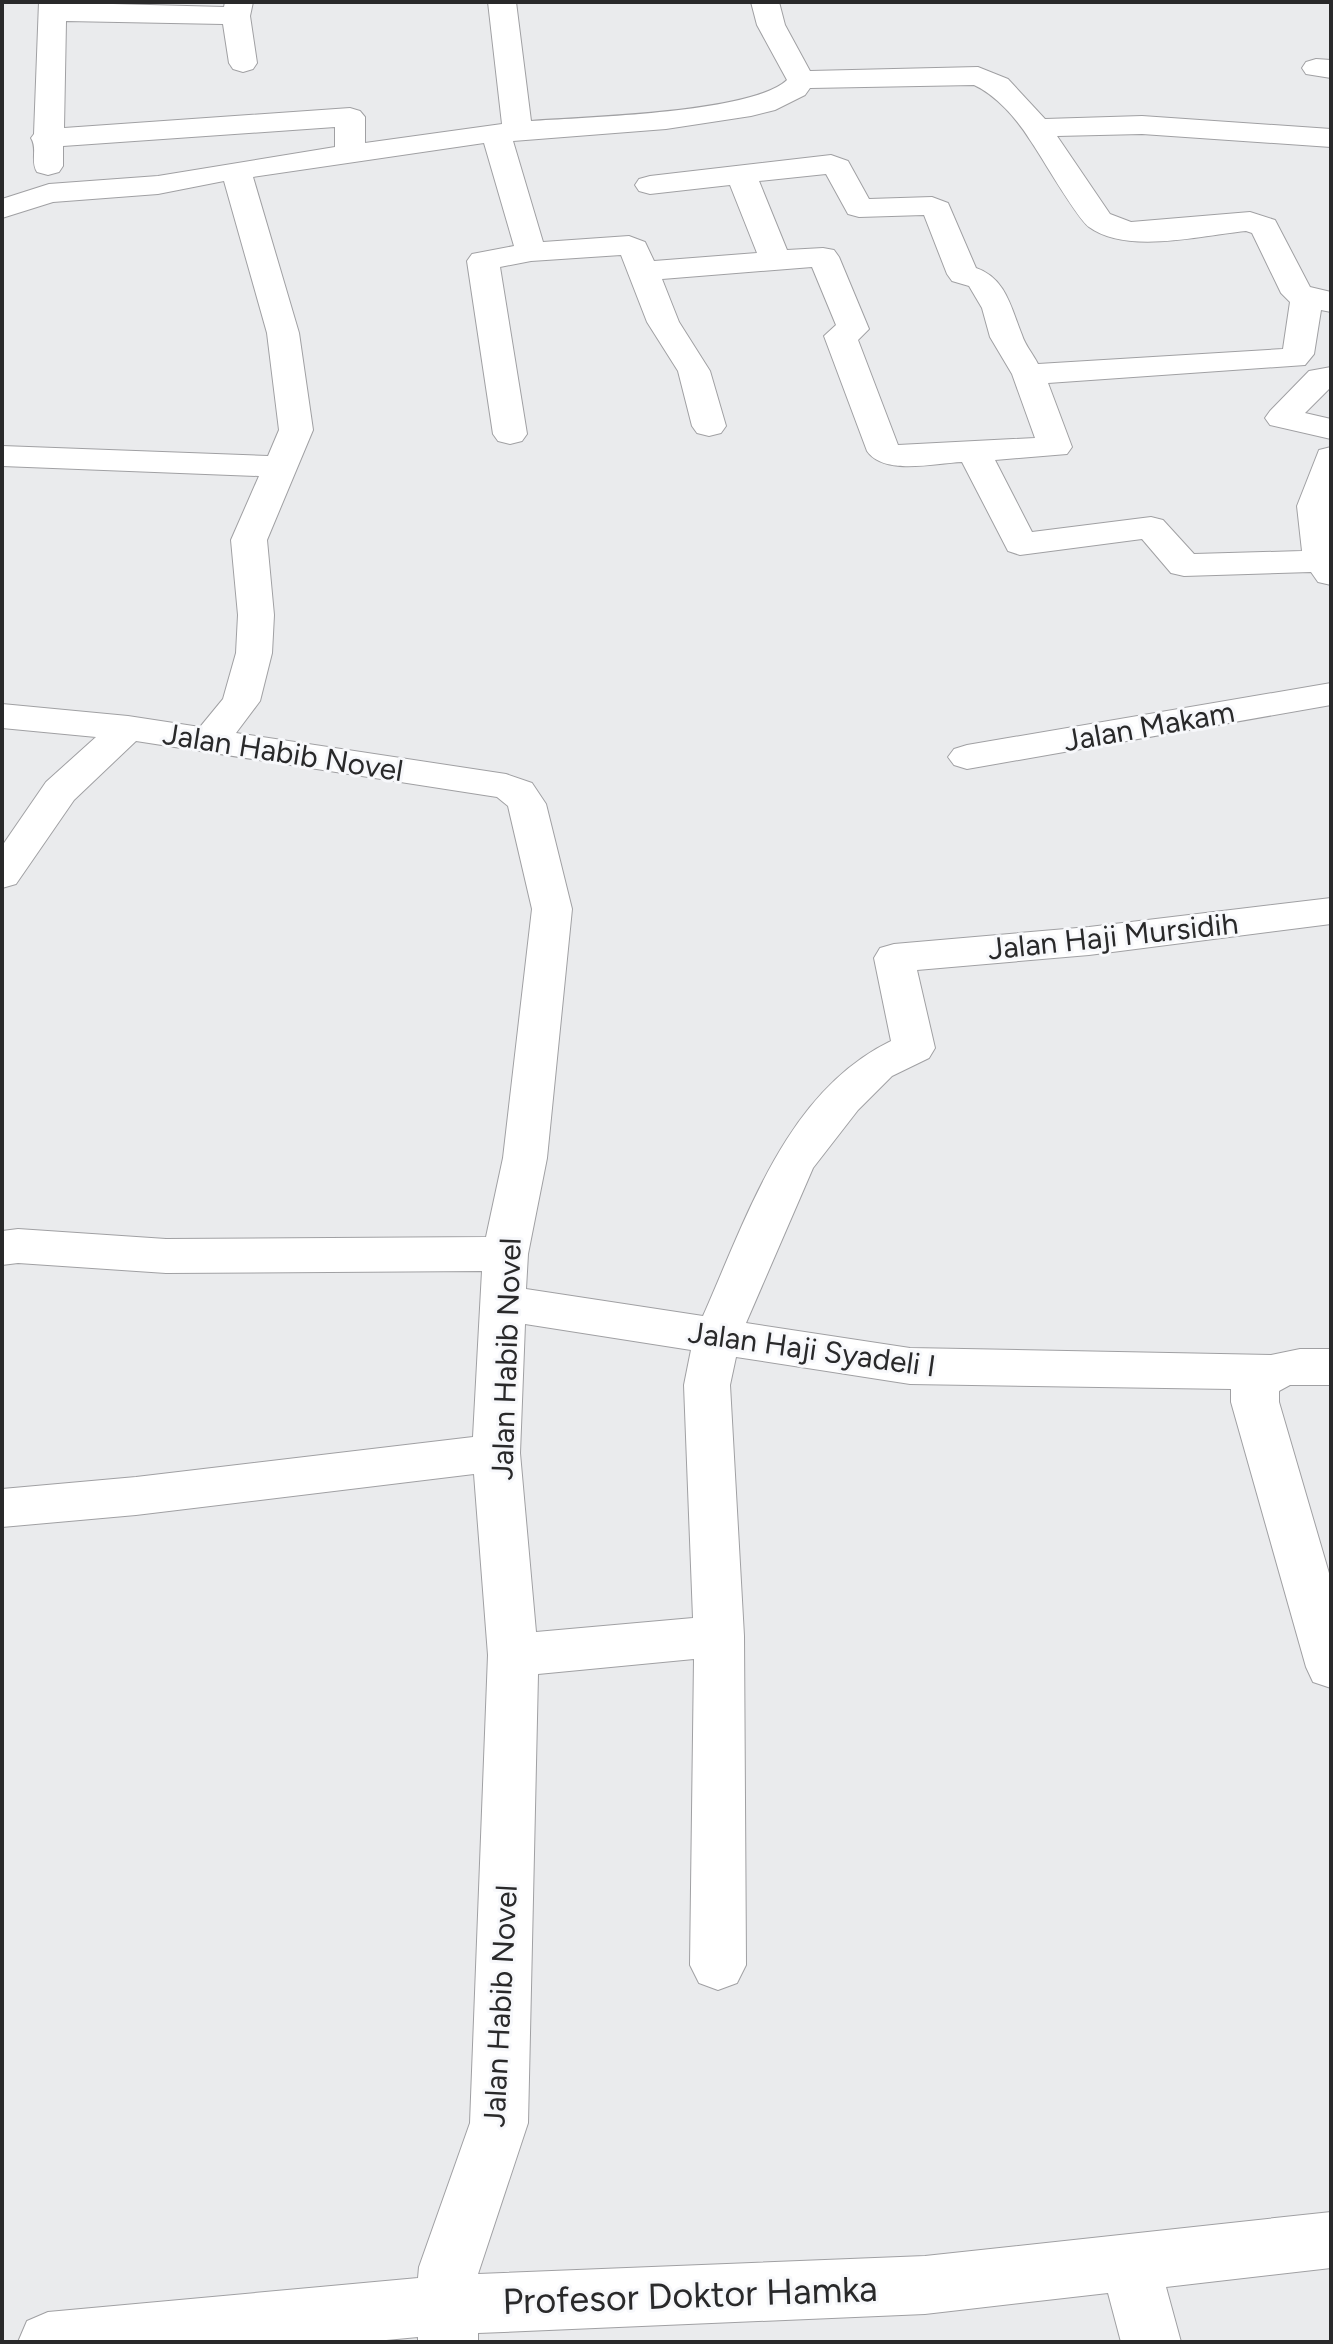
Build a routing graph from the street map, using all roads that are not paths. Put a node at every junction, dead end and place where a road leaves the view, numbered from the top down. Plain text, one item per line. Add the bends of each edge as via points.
1 (502, 2) edge
2 (765, 2) edge
3 (53, 7) edge
4 (238, 9) edge
5 (243, 63) dead end
6 (801, 80) junction
7 (1038, 130) junction
8 (507, 132) junction
9 (780, 137) junction
10 (46, 138) junction
11 (1331, 138) edge
12 (350, 154) junction
13 (236, 170) junction
14 (741, 175) junction
15 (650, 185) dead end
16 (49, 193) junction
17 (2, 209) edge
18 (531, 252) junction
19 (775, 260) junction
20 (642, 271) junction
21 (1319, 300) edge
22 (1028, 374) junction
23 (1331, 377) edge
24 (709, 426) dead end
25 (1331, 429) edge
26 (510, 434) dead end
27 (974, 451) junction
28 (2, 456) edge
29 (1331, 457) edge
30 (279, 467) junction
31 (1328, 565) edge
32 (1331, 694) edge
33 (2, 716) edge
34 (128, 728) junction
35 (210, 740) junction
36 (967, 757) dead end
37 (2, 875) edge
38 (1331, 911) edge
39 (2, 1248) edge
40 (504, 1279) junction
41 (717, 1337) junction
42 (1331, 1367) edge
43 (1261, 1378) junction
44 (496, 1453) junction
45 (2, 1508) edge
46 (719, 1636) junction
47 (513, 1655) junction
48 (1331, 1667) edge
49 (718, 1965) dead end
50 (1331, 2240) edge
51 (1130, 2262) junction
52 (447, 2323) edge
53 (48, 2342) edge
54 (1151, 2342) edge

1 - 8 street
2 - 6 street via 771,25
3 - 4 street
3 - 10 street
4 - 5 street
6 - 7 street via 978,76 998,85
6 - 9 street
7 - 11 street via 1078,124 1142,125
7 - 21 street via 1099,220 1142,233 1260,223 1295,290
8 - 9 street via 666,120
8 - 12 street
8 - 18 street
9 - 14 street
9 - 22 street via 835,165 859,208 937,209 963,274 984,282
10 - 12 street via 351,104
10 - 16 street
12 - 13 street
13 - 16 street via 158,185
13 - 30 street via 285,347 296,430
14 - 15 street
14 - 19 street
16 - 17 street
18 - 20 street via 629,245
18 - 26 street via 483,263
19 - 20 street
19 - 27 street via 825,260 853,329 840,336 884,451 896,456
20 - 24 street via 663,322 694,371
21 - 22 street via 1293,358
22 - 27 street via 1055,447
23 - 25 street via 1321,378 1282,418
27 - 31 street via 1020,544 1151,527 1184,565
28 - 30 street
29 - 31 street via 1314,506
30 - 35 street via 249,540 254,653 241,701
32 - 36 street, Jalan Makam
33 - 34 street, Jalan Habib Novel
34 - 35 street, Jalan Habib Novel
34 - 37 street via 60,791
35 - 40 street, Jalan Habib Novel via 506,786 527,804 552,909 525,1158
38 - 41 street, Jalan Haji Mursidih via 894,958 914,1048 877,1066 843,1099 794,1162
39 - 40 street, Jalan Haji Syadeli I
40 - 41 street, Jalan Haji Syadeli I
40 - 44 street, Jalan Habib Novel
41 - 43 street, Jalan Haji Syadeli I via 910,1366
41 - 46 street via 707,1385
42 - 43 street, Jalan Haji Syadeli I via 1294,1366
43 - 48 street via 1255,1402
44 - 45 street
44 - 47 street, Jalan Habib Novel
46 - 47 street
46 - 49 street
47 - 52 street, Jalan Habib Novel via 499,2123 449,2267
50 - 51 street, Profesor Doktor Hamka
51 - 52 street, Profesor Doktor Hamka via 925,2285
51 - 54 street
52 - 53 street, Profesor Doktor Hamka

